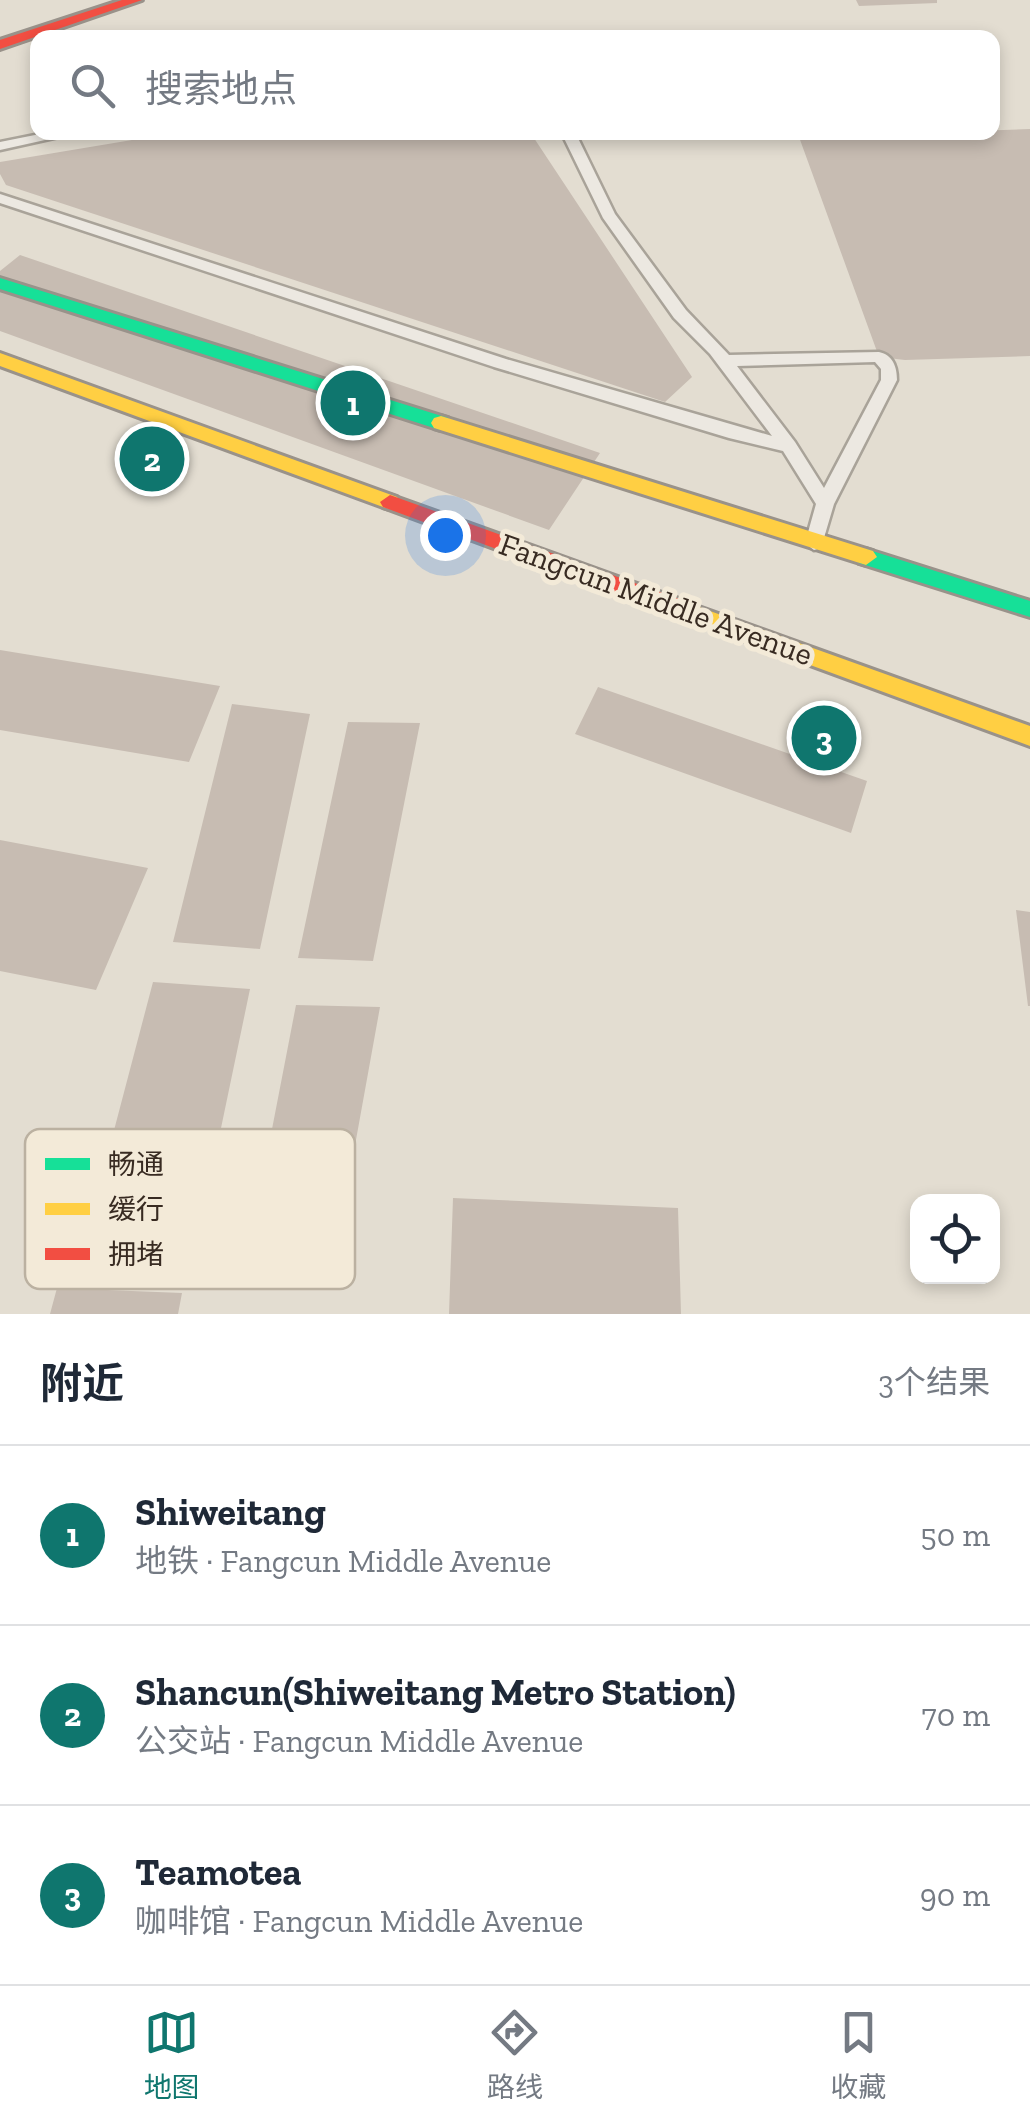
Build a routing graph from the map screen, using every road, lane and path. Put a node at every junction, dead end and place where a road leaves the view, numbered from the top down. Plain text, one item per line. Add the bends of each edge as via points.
1 (135, 0) edge
2 (47, 30) edge
3 (30, 36) edge
4 (0, 46) edge
5 (32, 140) edge
6 (572, 140) edge
7 (0, 146) edge
8 (0, 198) edge
9 (0, 283) edge
10 (0, 359) edge
11 (724, 360) junction
12 (789, 446) junction
13 (825, 504) junction
14 (814, 543) junction
15 (1030, 609) edge
16 (1030, 736) edge

1 - 2 main road
3 - 4 main road
5 - 7 lane
6 - 11 lane via 608,215 680,314
8 - 12 lane via 500,363
9 - 14 main road
10 - 16 main road, Fangcun Middle Avenue
11 - 12 lane
11 - 13 lane via 879,357 888,368 889,380
12 - 13 lane
13 - 14 lane
14 - 15 main road

